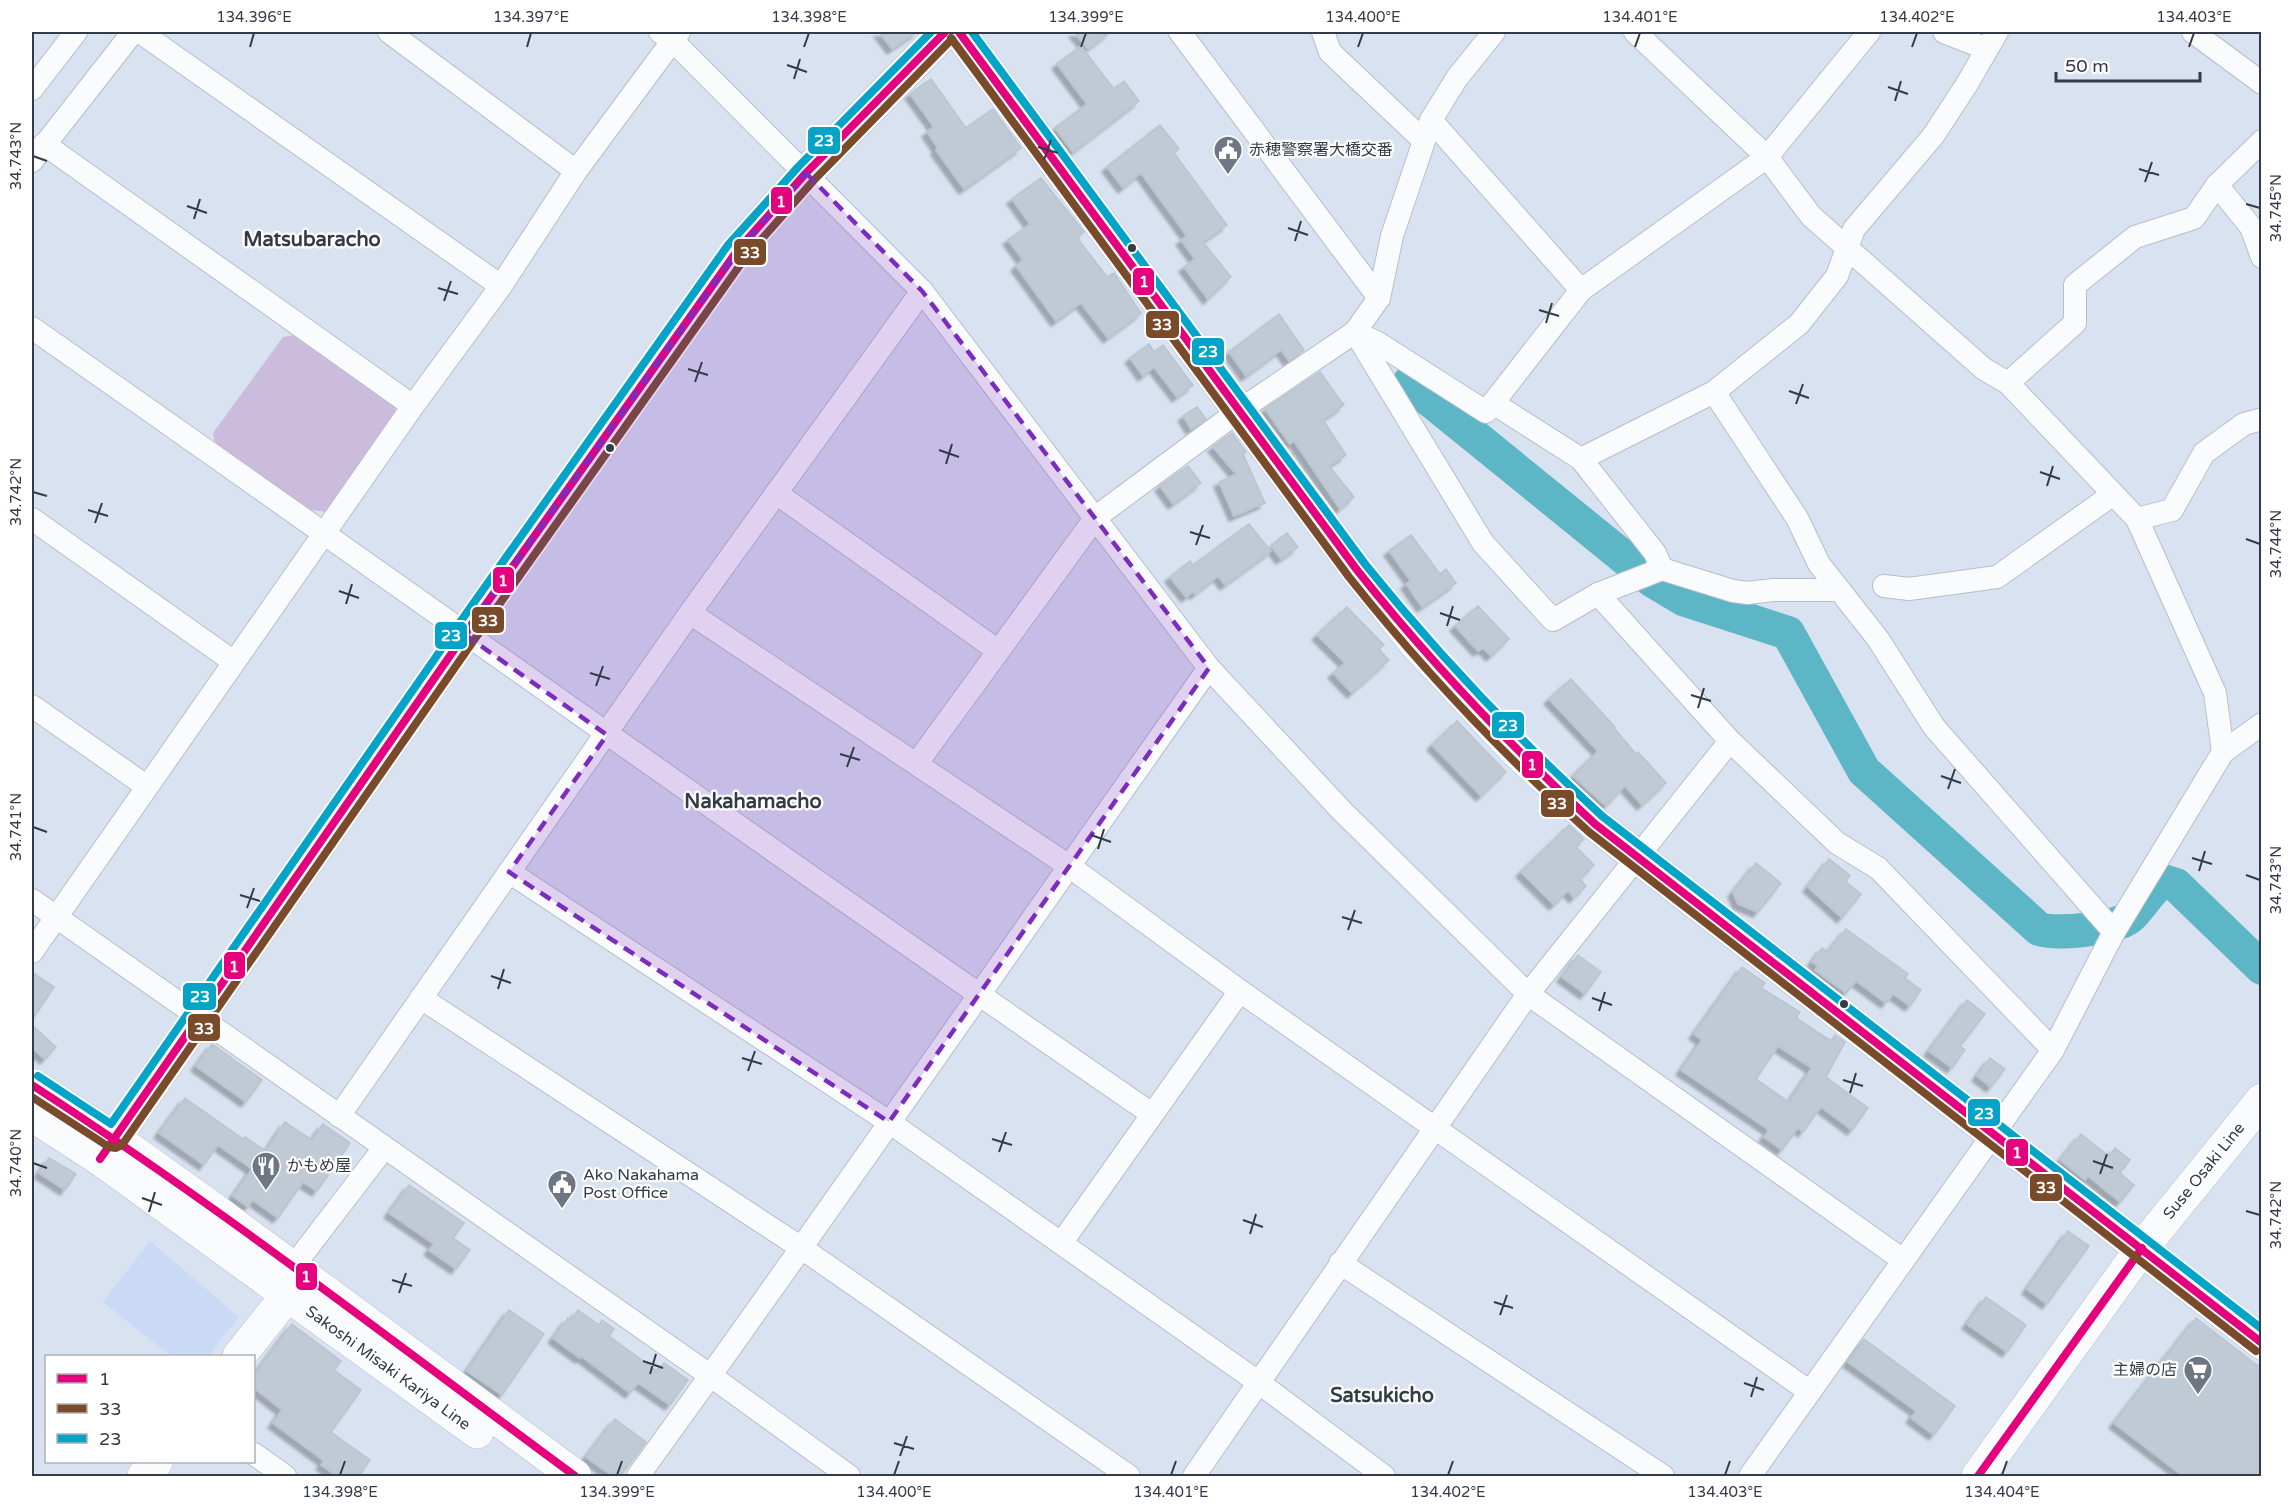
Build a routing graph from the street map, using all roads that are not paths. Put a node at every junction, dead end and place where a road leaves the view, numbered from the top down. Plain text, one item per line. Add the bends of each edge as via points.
1 (76, 32) edge
2 (133, 32) edge
3 (140, 32) edge
4 (389, 32) edge
5 (945, 32) edge
6 (959, 32) edge
7 (1180, 32) edge
8 (1323, 32) edge
9 (1494, 32) edge
10 (1635, 32) edge
11 (1869, 32) edge
12 (1944, 32) edge
13 (2193, 32) edge
14 (670, 34) edge
15 (1992, 40) edge
16 (2262, 83) edge
17 (32, 89) edge
18 (1427, 130) junction
19 (2262, 141) edge
20 (38, 152) edge
21 (1767, 157) junction
22 (576, 171) junction
23 (806, 173) junction
24 (2217, 185) junction
25 (1848, 247) junction
26 (2262, 256) edge
27 (501, 286) junction
28 (1581, 290) junction
29 (922, 291) junction
30 (1379, 298) junction
31 (32, 328) edge
32 (1355, 332) junction
33 (2008, 383) junction
34 (1714, 392) junction
35 (1493, 403) junction
36 (413, 406) junction
37 (1240, 410) junction
38 (2262, 419) edge
39 (1581, 459) junction
40 (776, 493) junction
41 (2112, 495) junction
42 (1096, 517) junction
43 (32, 519) edge
44 (2137, 519) junction
45 (325, 533) junction
46 (1662, 569) junction
47 (1884, 586) dead end
48 (1838, 590) junction
49 (1598, 594) junction
50 (690, 613) junction
51 (464, 634) junction
52 (997, 650) junction
53 (234, 662) junction
54 (1209, 668) junction
55 (32, 706) edge
56 (2262, 724) edge
57 (607, 735) junction
58 (1730, 741) junction
59 (2223, 752) junction
60 (917, 763) junction
61 (146, 786) junction
62 (1636, 858) junction
63 (1069, 866) junction
64 (509, 872) junction
65 (32, 900) edge
66 (57, 918) junction
67 (2114, 932) junction
68 (32, 952) edge
69 (1240, 991) junction
70 (1528, 994) junction
71 (979, 995) junction
72 (421, 998) junction
73 (197, 1017) junction
74 (2053, 1050) junction
75 (32, 1085) edge
76 (2262, 1100) edge
77 (32, 1114) edge
78 (1152, 1114) junction
79 (339, 1116) junction
80 (889, 1122) junction
81 (1435, 1126) junction
82 (1994, 1133) junction
83 (107, 1148) junction
84 (384, 1148) junction
85 (1062, 1242) junction
86 (2142, 1248) junction
87 (803, 1249) junction
88 (1903, 1260) junction
89 (1340, 1263) junction
90 (290, 1282) junction
91 (2262, 1343) edge
92 (240, 1355) edge
93 (711, 1376) junction
94 (1258, 1382) junction
95 (1810, 1392) junction
96 (255, 1455) edge
97 (154, 1463) edge
98 (144, 1476) edge
99 (285, 1476) edge
100 (539, 1476) edge
101 (575, 1476) edge
102 (638, 1476) edge
103 (849, 1476) edge
104 (1129, 1476) edge
105 (1194, 1476) edge
106 (1384, 1476) edge
107 (1663, 1476) edge
108 (1750, 1476) edge
109 (1978, 1476) edge

1 - 17 street
2 - 20 street
3 - 27 street
4 - 22 street
5 - 23 street
6 - 37 street
7 - 30 street
8 - 18 street via 1330,52
9 - 18 street via 1457,78
10 - 21 street
11 - 21 street
12 - 15 street
13 - 16 street
14 - 22 street
14 - 23 street
15 - 25 street via 1933,136 1854,229
18 - 28 street
18 - 30 street via 1392,236
19 - 24 street
20 - 36 street
21 - 25 street via 1812,216
21 - 28 street
22 - 27 street
23 - 29 street
23 - 51 street via 737,252
24 - 26 street via 2251,227
24 - 33 street via 2194,219 2135,237 2075,285 2075,323
25 - 33 street via 1984,369
25 - 34 street via 1837,276 1799,324
27 - 36 street
28 - 35 street
29 - 40 street
29 - 42 street
30 - 32 street
31 - 45 street
32 - 35 street via 1486,412
32 - 37 street
32 - 49 street via 1483,543 1552,620
33 - 41 street
34 - 39 street
34 - 48 street via 1797,518 1819,564
35 - 39 street
36 - 45 street
37 - 42 street
37 - 62 street via 1415,643 1517,752 1594,825
38 - 44 street via 2244,424 2204,453 2172,510
39 - 46 street via 1655,553
40 - 50 street
40 - 52 street
41 - 44 street
41 - 47 street via 1997,577 1909,589
42 - 52 street
42 - 54 street
43 - 53 street
44 - 59 street via 2215,693
45 - 51 street
45 - 53 street
46 - 48 street via 1748,593
46 - 49 street
48 - 67 street via 1878,639 1934,727
49 - 58 street
50 - 57 street
50 - 60 street
51 - 57 street
51 - 73 street
52 - 60 street
53 - 61 street
54 - 63 street
54 - 70 street via 1341,810
55 - 61 street
56 - 59 street
57 - 64 street
57 - 71 street
58 - 62 street
58 - 74 street via 1838,843 1878,868
59 - 67 street
60 - 63 street
61 - 66 street
62 - 70 street
62 - 82 street
63 - 69 street
63 - 71 street
64 - 72 street
64 - 80 street
65 - 66 street
66 - 68 street
66 - 73 street
67 - 74 street
69 - 78 street
69 - 81 street
70 - 81 street
70 - 88 street
71 - 78 street
71 - 80 street
72 - 79 street
72 - 87 street
73 - 79 street
73 - 83 street
74 - 82 street
75 - 83 street, Sakoshi Misaki Kariya Line
76 - 86 street, Suse Osaki Line
77 - 83 street, Sakoshi Misaki Kariya Line
78 - 85 street
79 - 84 street
80 - 85 street
80 - 87 street
81 - 89 street
81 - 95 street
82 - 86 street
82 - 88 street
83 - 90 street, Sakoshi Misaki Kariya Line
84 - 90 street
84 - 93 street
85 - 94 street
86 - 91 street
86 - 109 street, Suse Osaki Line
87 - 93 street
87 - 104 street
88 - 95 street
89 - 94 street
89 - 107 street
90 - 92 street
90 - 100 street, Sakoshi Misaki Kariya Line
90 - 101 street, Sakoshi Misaki Kariya Line
93 - 102 street
93 - 103 street
94 - 105 street
94 - 106 street
95 - 108 street
96 - 99 street
97 - 98 street

